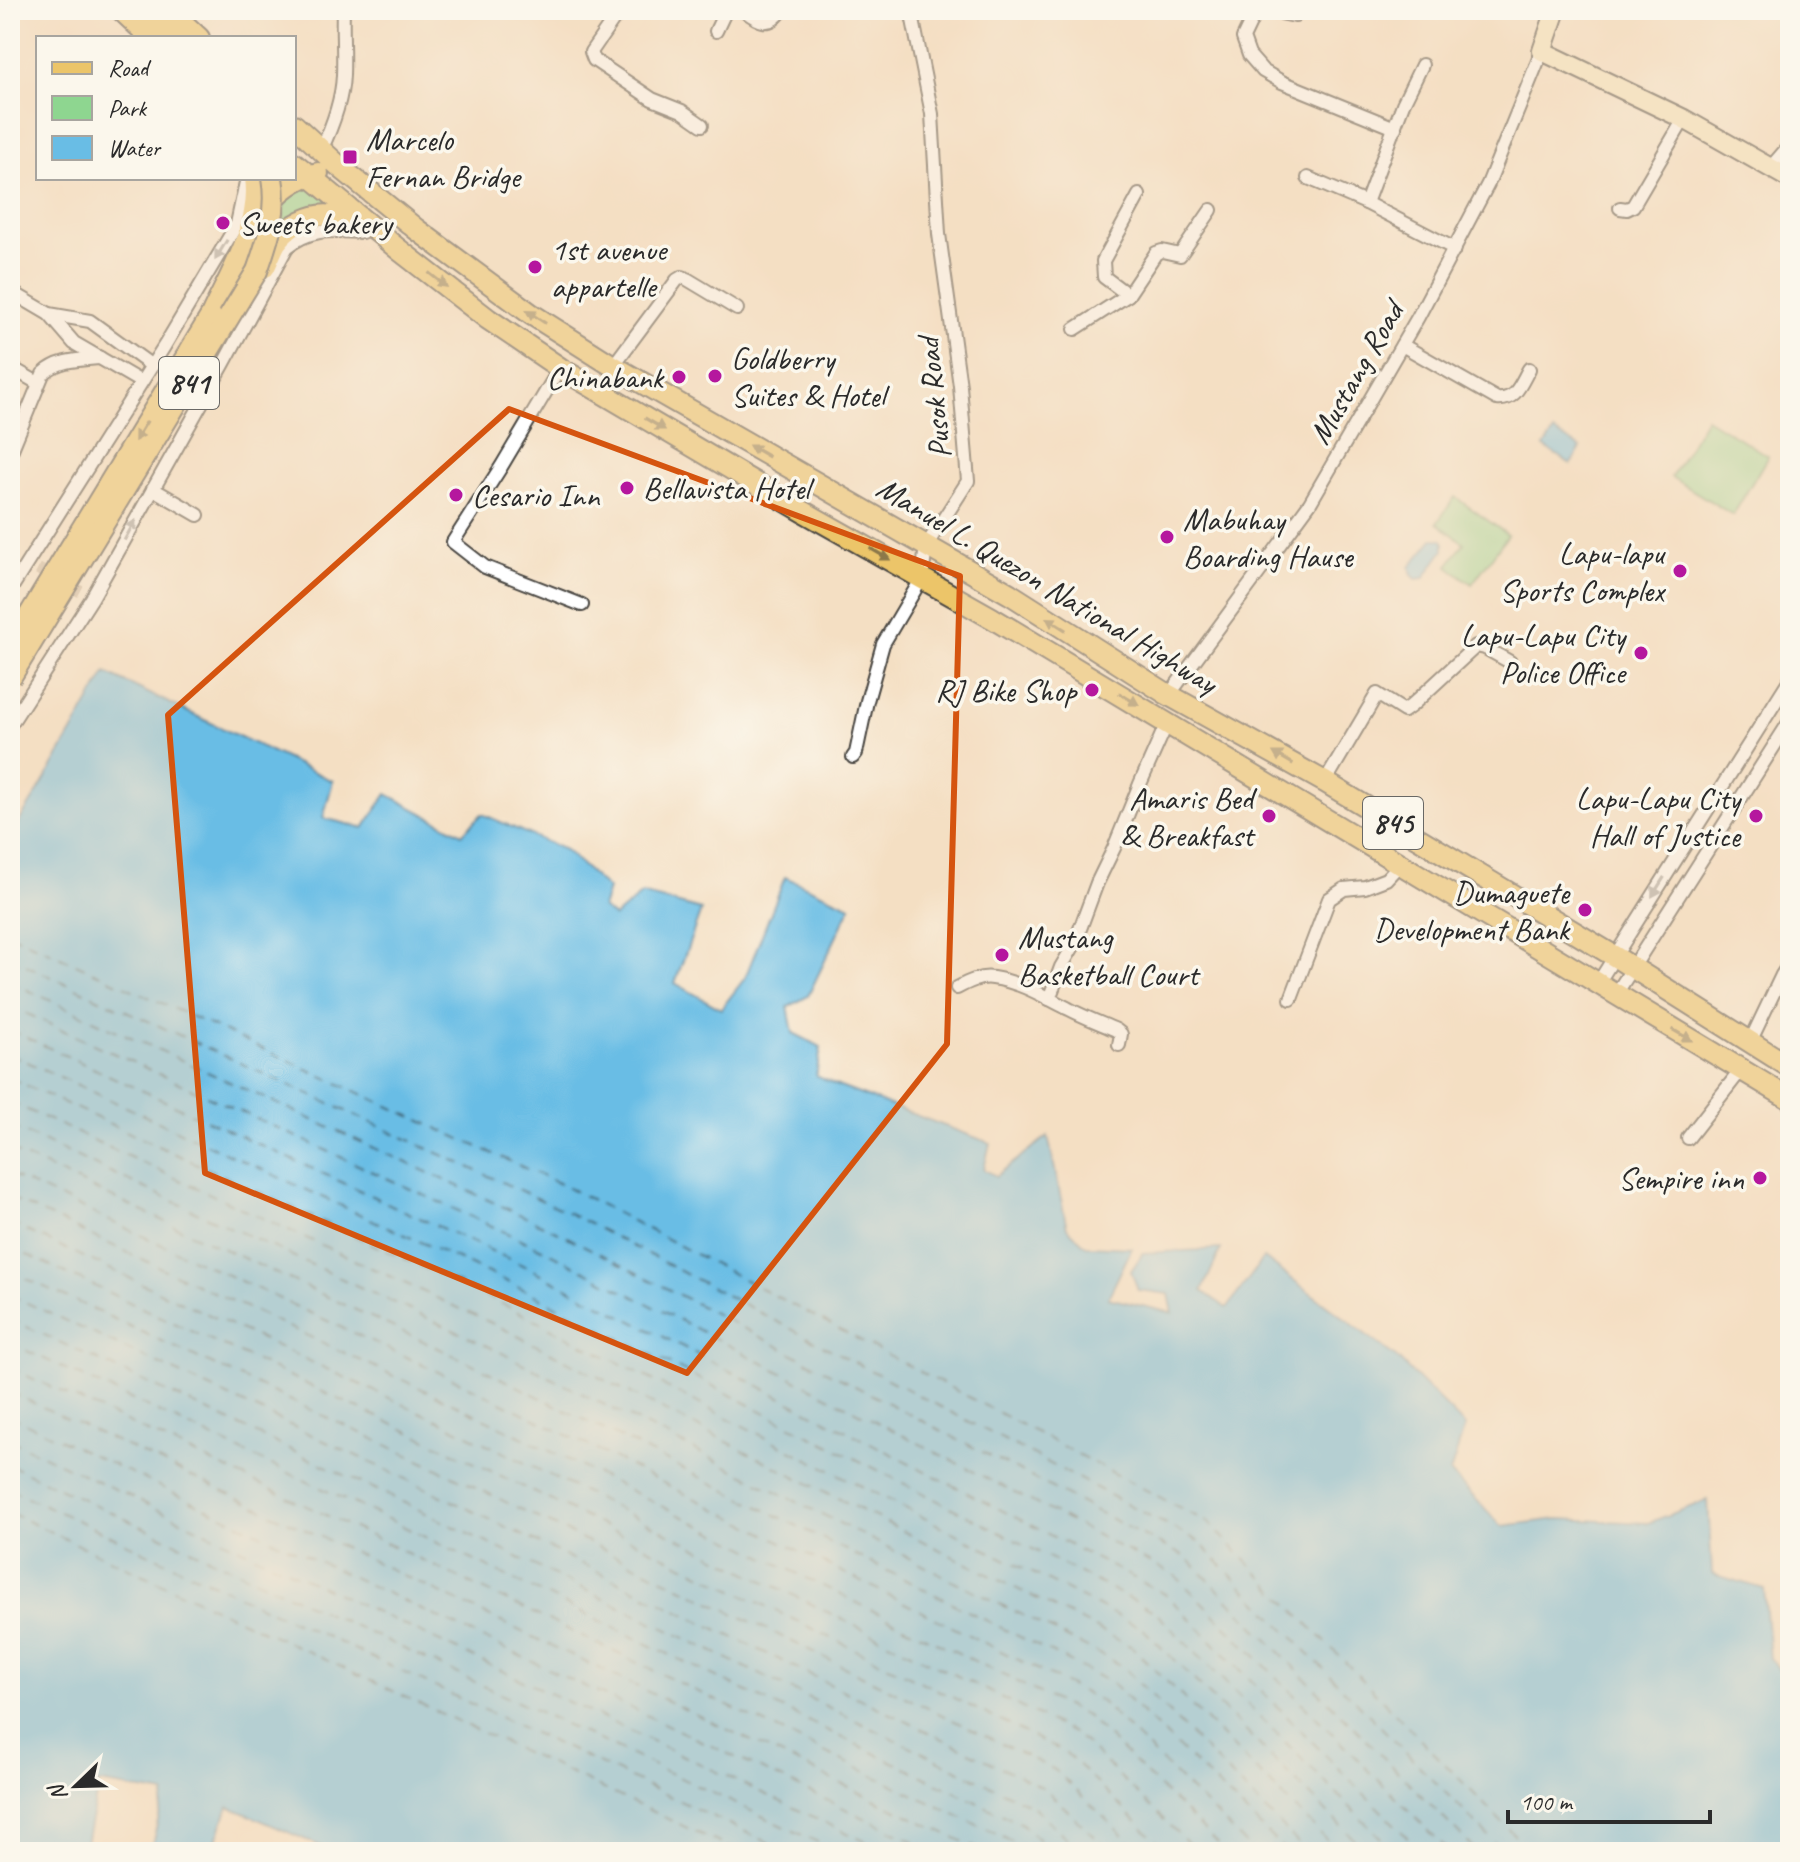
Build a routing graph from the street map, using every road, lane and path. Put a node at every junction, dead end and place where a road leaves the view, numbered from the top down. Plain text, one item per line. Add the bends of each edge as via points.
1 (121, 10) edge
2 (144, 10) edge
3 (169, 10) edge
4 (343, 10) edge
5 (620, 10) edge
6 (728, 10) edge
7 (744, 10) edge
8 (782, 10) edge
9 (911, 10) edge
10 (1265, 10) edge
11 (1556, 10) edge
12 (1295, 16) dead end
13 (716, 31) dead end
14 (149, 36) edge
15 (174, 36) edge
16 (197, 36) edge
17 (1542, 51) junction
18 (1422, 65) dead end
19 (1684, 119) junction
20 (702, 125) dead end
21 (296, 127) edge
22 (1395, 128) junction
23 (1790, 145) edge
24 (321, 150) junction
25 (1771, 167) junction
26 (341, 168) junction
27 (301, 169) edge
28 (1308, 178) dead end
29 (1790, 179) edge
30 (246, 180) edge
31 (255, 180) edge
32 (272, 180) edge
33 (292, 180) edge
34 (1139, 195) dead end
35 (1366, 203) junction
36 (1620, 208) dead end
37 (1211, 210) dead end
38 (377, 232) junction
39 (247, 240) junction
40 (1455, 249) junction
41 (10, 291) edge
42 (503, 295) junction
43 (1128, 295) junction
44 (737, 309) dead end
45 (49, 314) junction
46 (488, 319) junction
47 (1075, 329) dead end
48 (1402, 345) junction
49 (100, 358) junction
50 (152, 366) junction
51 (613, 366) junction
52 (10, 367) edge
53 (560, 368) junction
54 (1529, 369) dead end
55 (141, 382) junction
56 (38, 383) junction
57 (10, 454) edge
58 (153, 489) junction
59 (198, 515) dead end
60 (926, 546) junction
61 (922, 578) junction
62 (10, 588) edge
63 (582, 605) dead end
64 (10, 647) edge
65 (1510, 662) dead end
66 (11, 676) edge
67 (1790, 679) edge
68 (1169, 695) junction
69 (1790, 721) edge
70 (1167, 723) junction
71 (10, 725) edge
72 (1742, 754) junction
73 (853, 757) dead end
74 (1761, 764) junction
75 (1325, 782) junction
76 (1400, 864) junction
77 (1623, 961) junction
78 (1790, 963) edge
79 (957, 988) dead end
80 (1607, 989) junction
81 (1049, 999) junction
82 (1291, 999) dead end
83 (1750, 1042) junction
84 (1119, 1045) dead end
85 (1790, 1067) edge
86 (1741, 1070) junction
87 (1790, 1099) edge
88 (1688, 1138) dead end

1 - 14 main road
2 - 15 main road
3 - 16 main road
4 - 24 street via 343,77
5 - 20 street via 591,52 594,60
6 - 13 street
7 - 8 street via 770,22
9 - 60 street, Pusok Road via 932,114 939,234 968,472 968,481
10 - 12 street
10 - 22 street via 1253,17 1243,38 1263,71
11 - 17 street
17 - 19 street
17 - 40 street, Mustang Road via 1488,184
18 - 22 street
19 - 25 street
19 - 36 street via 1633,206
21 - 24 main road, Manuel L. Quezon National Highway / 845
22 - 35 street
23 - 25 street
24 - 26 main road, Manuel L. Quezon National Highway / 845
25 - 29 street
26 - 27 main road
26 - 42 main road, Manuel L. Quezon National Highway / 845
27 - 38 main road, Manuel L. Quezon National Highway / 845
28 - 35 street
30 -> 50 street via 237,224
31 - 39 main road, 841
32 - 66 main road, 841, bridge via 274,213 257,271
33 - 39 main road
34 - 43 street via 1102,269 1104,277
35 - 40 street
37 - 43 street via 1180,255 1156,253
38 -> 46 main road, Manuel L. Quezon National Highway / 845
38 - 58 street via 319,231 287,247
38 - 66 main road, bridge via 321,215 307,218 276,244 236,330 52,632
39 -> 64 main road, 841, bridge via 211,316
40 - 48 street, Mustang Road
41 - 45 street
42 - 46 main road
51 -> 42 main road, Manuel L. Quezon National Highway / 845
43 - 47 street
44 - 51 street via 682,277
45 - 49 street via 74,343
45 - 50 street via 90,321
46 - 53 main road, Manuel L. Quezon National Highway / 845
48 - 54 street via 1497,399 1514,396
48 - 68 street, Mustang Road via 1310,503
49 - 55 street
49 - 56 street via 51,365
50 - 55 street
60 -> 51 main road, Manuel L. Quezon National Highway / 845
52 - 56 street
53 -> 61 main road, Manuel L. Quezon National Highway / 845
53 - 63 street via 453,542 485,567
55 - 62 street via 33,566
56 - 57 street
58 - 59 street
71 -> 58 street
60 - 61 street, Pusok Road
68 -> 60 main road, Manuel L. Quezon National Highway / 845
61 -> 70 main road, Manuel L. Quezon National Highway / 845
61 - 73 street, Pusok Road via 883,644
65 - 75 street via 1476,646 1404,711 1377,694
67 - 72 street
75 -> 68 main road, Manuel L. Quezon National Highway / 845
69 - 74 street
70 - 76 main road, Manuel L. Quezon National Highway / 845
70 - 81 street
72 - 74 street
72 -> 77 street
74 - 77 street
75 - 77 main road, Manuel L. Quezon National Highway / 845
76 - 80 main road, Manuel L. Quezon National Highway / 845
76 - 82 street via 1386,879 1344,889 1329,899
77 - 80 street
77 - 80 street
77 - 83 main road, Manuel L. Quezon National Highway / 845
78 - 83 street
79 - 81 street via 993,978
80 -> 86 main road, Manuel L. Quezon National Highway / 845
81 - 84 street via 1116,1030 1121,1034
83 - 85 main road, Manuel L. Quezon National Highway / 845
86 - 87 main road, Manuel L. Quezon National Highway / 845
86 - 88 street

